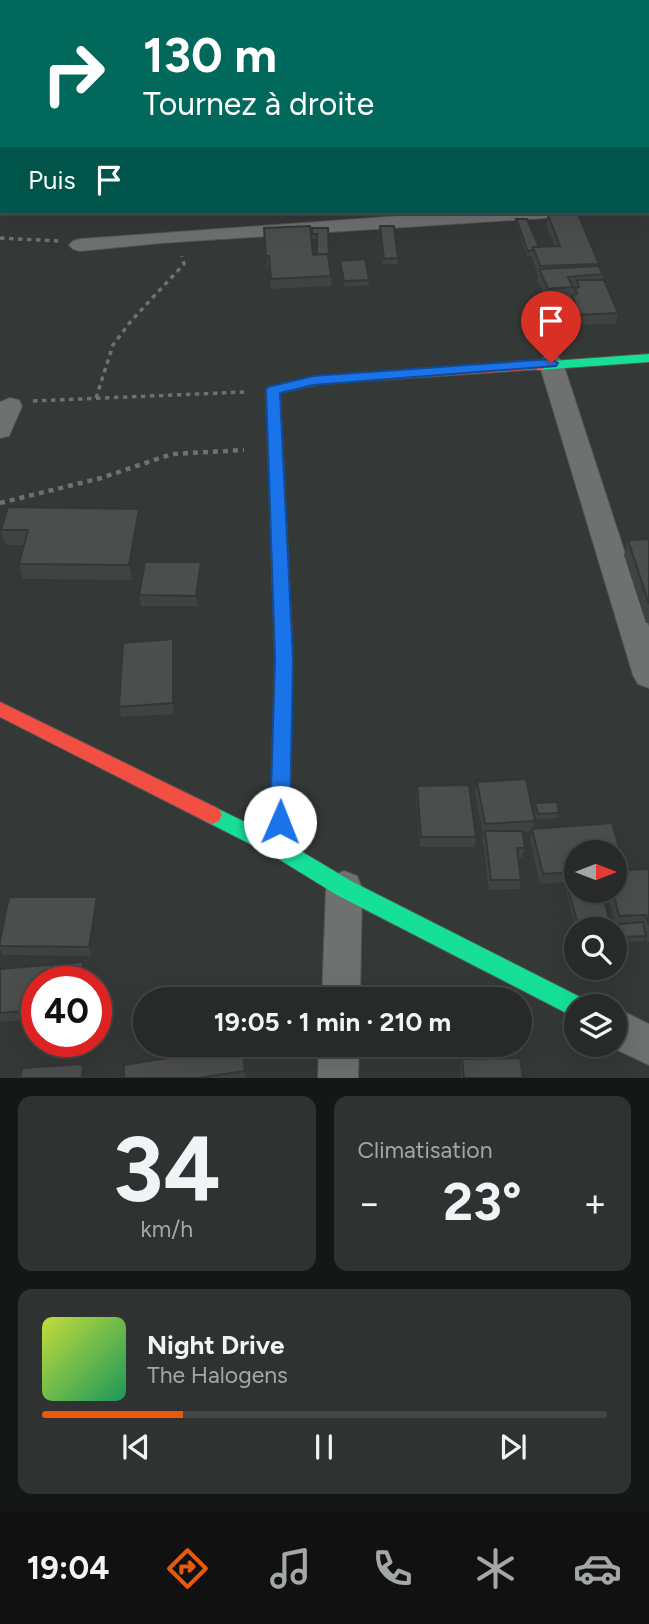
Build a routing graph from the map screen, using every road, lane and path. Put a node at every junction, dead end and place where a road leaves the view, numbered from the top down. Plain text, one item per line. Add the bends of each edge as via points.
1 (514, 214) edge
2 (162, 237) junction
3 (0, 238) edge
4 (48, 240) dead end
5 (80, 245) dead end
6 (649, 358) edge
7 (551, 363) junction
8 (273, 390) junction
9 (96, 398) junction
10 (10, 406) joint
11 (0, 430) edge
12 (276, 451) junction
13 (0, 503) edge
14 (649, 675) edge
15 (0, 709) edge
16 (279, 849) junction
17 (344, 888) junction
18 (341, 987) edge
19 (564, 1001) edge
20 (627, 1034) edge
21 (649, 1045) edge
22 (339, 1057) edge
23 (338, 1078) edge

1 - 2 street
2 - 5 street
2 - 9 path via 180,249 184,264 113,345
3 - 4 path
6 - 7 street
7 - 8 street via 313,381
7 - 14 street
8 - 9 path
8 - 12 street
9 - 10 path
10 - 11 street
12 - 13 path via 172,454 101,478
12 - 16 street via 284,659
15 - 16 street
16 - 17 street
17 - 18 street
17 - 19 street
20 - 21 street
22 - 23 street

